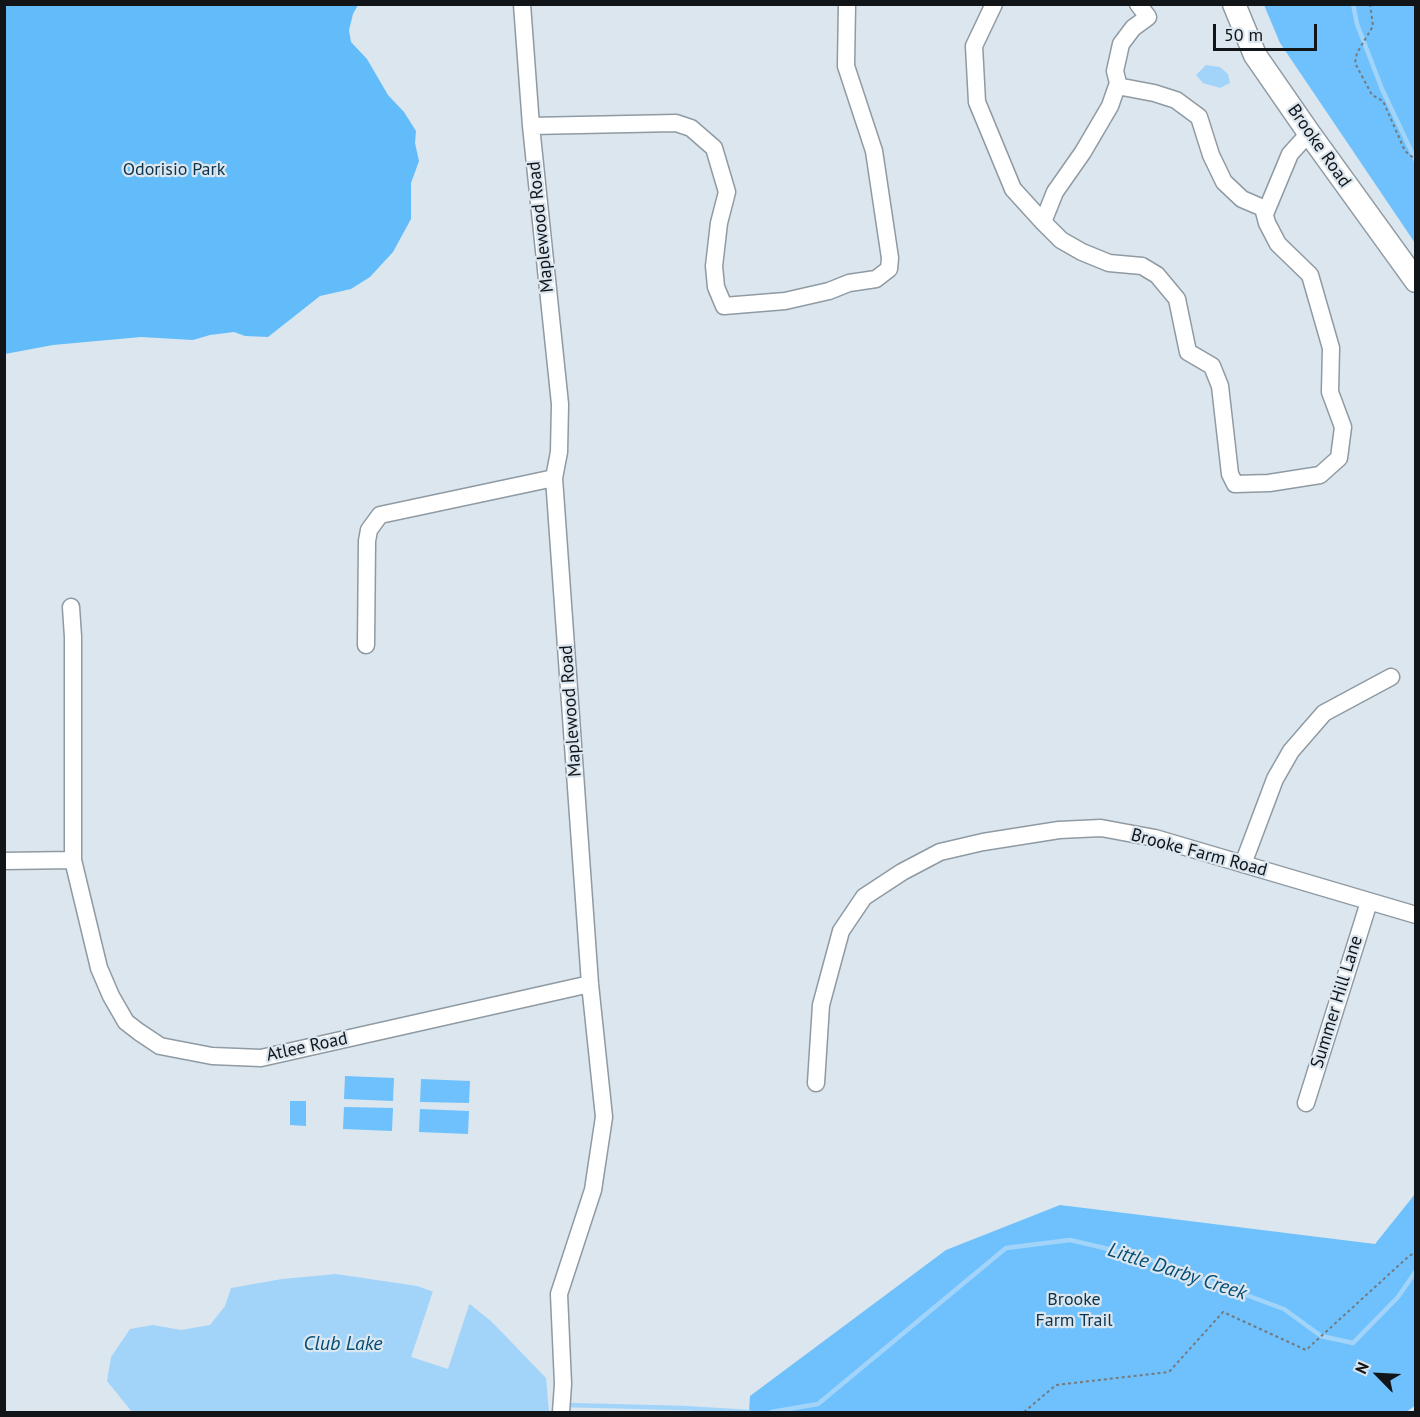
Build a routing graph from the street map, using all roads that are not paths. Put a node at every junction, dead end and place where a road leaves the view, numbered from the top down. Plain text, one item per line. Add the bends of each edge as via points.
1 (522, 4) edge
2 (847, 4) edge
3 (994, 4) edge
4 (1138, 4) edge
5 (1234, 4) edge
6 (1116, 86) junction
7 (531, 126) junction
8 (1309, 134) junction
9 (1265, 214) junction
10 (1043, 222) junction
11 (1416, 281) edge
12 (554, 478) junction
13 (71, 607) dead end
14 (366, 645) dead end
15 (1391, 677) dead end
16 (73, 860) junction
17 (4, 861) edge
18 (1243, 864) junction
19 (1369, 902) junction
20 (1416, 915) edge
21 (591, 984) junction
22 (816, 1083) dead end
23 (1306, 1102) dead end
24 (561, 1413) edge

1 - 7 street, Maplewood Road
2 - 7 street via 846,66 874,151 890,258 889,269 876,279 785,301 724,306 716,287 714,266 727,192 714,148 691,128 676,123
3 - 10 street via 974,46 977,102 1013,189
4 - 6 street via 1148,17 1121,44
5 - 8 main road, Brooke Road via 1255,55
6 - 9 street via 1176,100 1199,117 1224,182 1242,199 1263,208
6 - 10 street via 1110,106 1055,192
7 - 12 street, Maplewood Road via 560,404
8 - 9 street via 1290,154
8 - 11 main road, Brooke Road
9 - 10 street via 1278,244 1310,275 1331,348 1330,392 1343,427 1339,458 1320,476 1269,483 1235,484 1228,467 1220,386 1212,366 1188,352 1177,299 1157,275 1142,266 1109,263 1082,252 1061,240
12 - 14 street via 380,515 369,530 367,541
12 - 21 street, Maplewood Road
13 - 16 street, Atlee Road
15 - 18 street via 1324,713 1291,751 1275,779
16 - 17 street
16 - 21 street, Atlee Road via 99,968 111,996 126,1022 160,1046 212,1056 261,1058
18 - 19 street, Brooke Farm Road
18 - 22 street, Brooke Farm Road via 1155,838 1101,828 1059,830 940,852 864,897 841,931 821,1005
19 - 20 street, Brooke Farm Road
19 - 23 street, Summer Hill Lane
21 - 24 street, Maplewood Road via 603,1117 593,1190 560,1294

